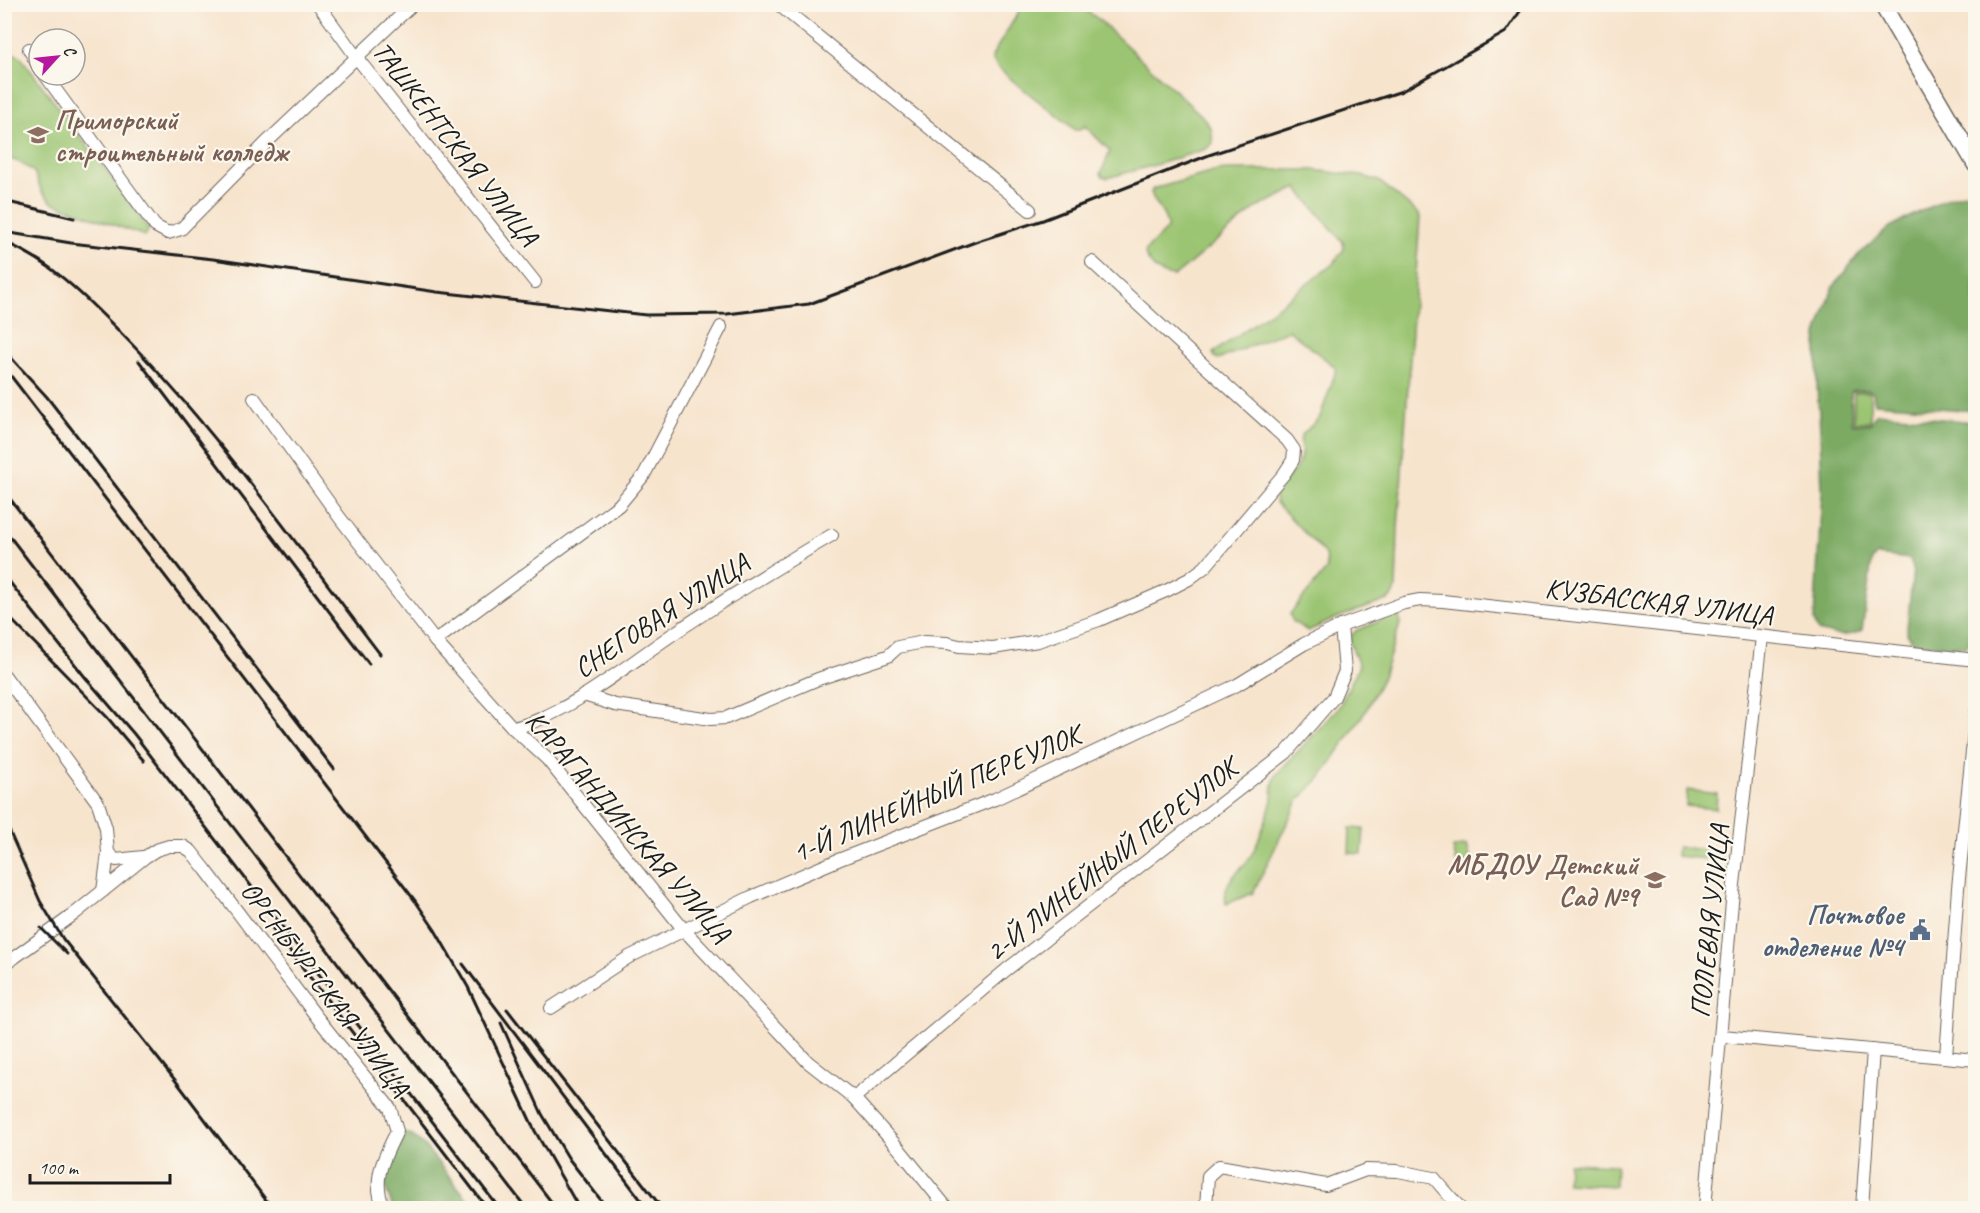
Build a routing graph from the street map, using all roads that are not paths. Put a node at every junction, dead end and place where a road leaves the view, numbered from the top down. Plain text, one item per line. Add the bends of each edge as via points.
1 (318, 4) edge
2 (413, 4) edge
3 (778, 4) edge
4 (1882, 4) edge
5 (357, 58) junction
6 (54, 87) edge
7 (1976, 165) edge
8 (1030, 210) dead end
9 (1092, 262) dead end
10 (535, 282) dead end
11 (721, 327) dead end
12 (254, 398) dead end
13 (832, 535) dead end
14 (1341, 626) junction
15 (1762, 637) junction
16 (435, 641) junction
17 (1976, 660) edge
18 (4, 675) edge
19 (584, 695) junction
20 (1976, 713) edge
21 (513, 728) junction
22 (108, 853) junction
23 (145, 857) junction
24 (103, 891) junction
25 (684, 930) junction
26 (4, 965) edge
27 (551, 1008) dead end
28 (1722, 1036) junction
29 (1873, 1050) junction
30 (1946, 1057) junction
31 (1976, 1060) edge
32 (855, 1098) junction
33 (384, 1209) edge
34 (947, 1209) edge
35 (1206, 1209) edge
36 (1460, 1209) edge
37 (1705, 1209) edge
38 (1862, 1209) edge

1 - 5 street, ТАШКЕНТСКАЯ УЛИЦА
2 - 5 street
3 - 8 street
4 - 7 main road
5 - 6 street via 181,229 168,233 155,226
5 - 10 street, ТАШКЕНТСКАЯ УЛИЦА
9 - 19 street via 1294,450 1293,460 1277,482 1205,567 1168,590 1100,621 1038,641 993,648 924,642 898,647 888,656 819,679 726,718 615,705
11 - 16 street via 644,475 619,505
12 - 16 street, КАРАГАНДИНСКАЯ УЛИЦА
13 - 19 street, СНЕГОВАЯ УЛИЦА via 737,592
14 - 15 street, КУЗБАССКАЯ УЛИЦА via 1420,600
14 - 25 street, 1-Й ЛИНЕЙНЫЙ ПЕРЕУЛОК via 1237,685 995,800 838,860
14 - 32 street, 2-Й ЛИНЕЙНЫЙ ПЕРЕУЛОК via 1345,671 1334,698 1286,753 1006,970
15 - 17 street, КУЗБАССКАЯ УЛИЦА
15 - 28 street, ПОЛЕВАЯ УЛИЦА via 1732,902
16 - 21 street, КАРАГАНДИНСКАЯ УЛИЦА
18 - 22 street via 98,803
19 - 21 street, СНЕГОВАЯ УЛИЦА via 530,724
20 - 30 street
21 - 25 street, КАРАГАНДИНСКАЯ УЛИЦА via 547,759
22 - 23 street via 116,860
22 - 24 street
23 - 24 street
23 - 33 street, ОРЕНБУРГСКАЯ УЛИЦА via 169,846 183,846 191,851 390,1108 397,1131 377,1184
24 - 26 street
25 - 27 street, 1-Й ЛИНЕЙНЫЙ ПЕРЕУЛОК via 622,962
25 - 32 street, КАРАГАНДИНСКАЯ УЛИЦА via 808,1062
28 - 29 street
28 - 37 street, ПОЛЕВАЯ УЛИЦА
29 - 30 street
29 - 38 street
30 - 31 street
32 - 34 street, КАРАГАНДИНСКАЯ УЛИЦА
35 - 36 street via 1208,1176 1219,1166 1326,1185 1365,1170 1398,1171 1434,1178

